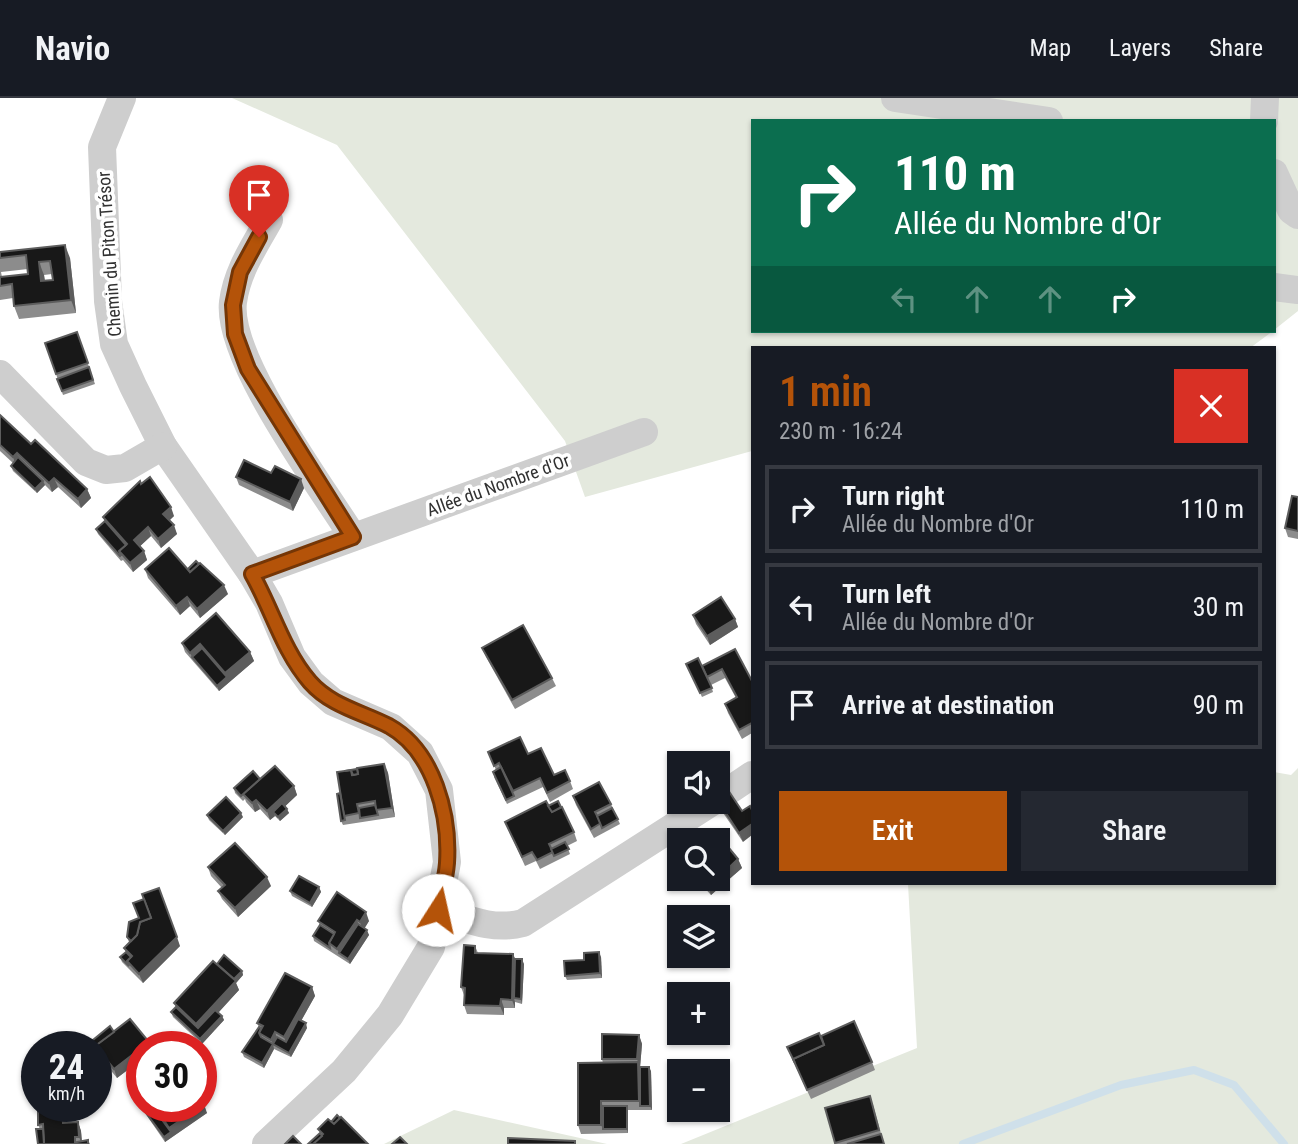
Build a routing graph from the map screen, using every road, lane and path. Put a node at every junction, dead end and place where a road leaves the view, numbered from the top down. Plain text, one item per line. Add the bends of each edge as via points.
1 (122, 98) edge
2 (895, 98) edge
3 (1265, 98) edge
4 (1036, 119) edge
5 (1264, 119) edge
6 (1276, 177) edge
7 (1298, 215) edge
8 (269, 220) dead end
9 (1276, 287) edge
10 (1298, 290) edge
11 (0, 374) edge
12 (643, 432) dead end
13 (163, 446) junction
14 (353, 537) junction
15 (252, 574) junction
16 (751, 776) edge
17 (730, 790) edge
18 (693, 814) edge
19 (438, 910) junction
20 (266, 1144) edge

1 - 13 street, Chemin du Piton Trésor via 102,147 110,312 114,344
2 - 4 street
3 - 5 street
6 - 7 street via 1291,210
8 - 14 street via 240,272 233,305 235,334 248,369
9 - 10 street
11 - 13 street via 86,462 106,470 125,468
12 - 14 street, Allée du Nombre d'Or
13 - 15 street, Chemin du Piton Trésor
14 - 15 street, Allée du Nombre d'Or
15 - 19 street, Chemin du Piton Trésor via 292,657 311,683 333,702 391,727 420,753 441,802 447,862
16 - 17 street
18 - 19 street via 523,923 487,926
19 - 20 street, Chemin du Piton Trésor via 431,947 390,1015 344,1071

